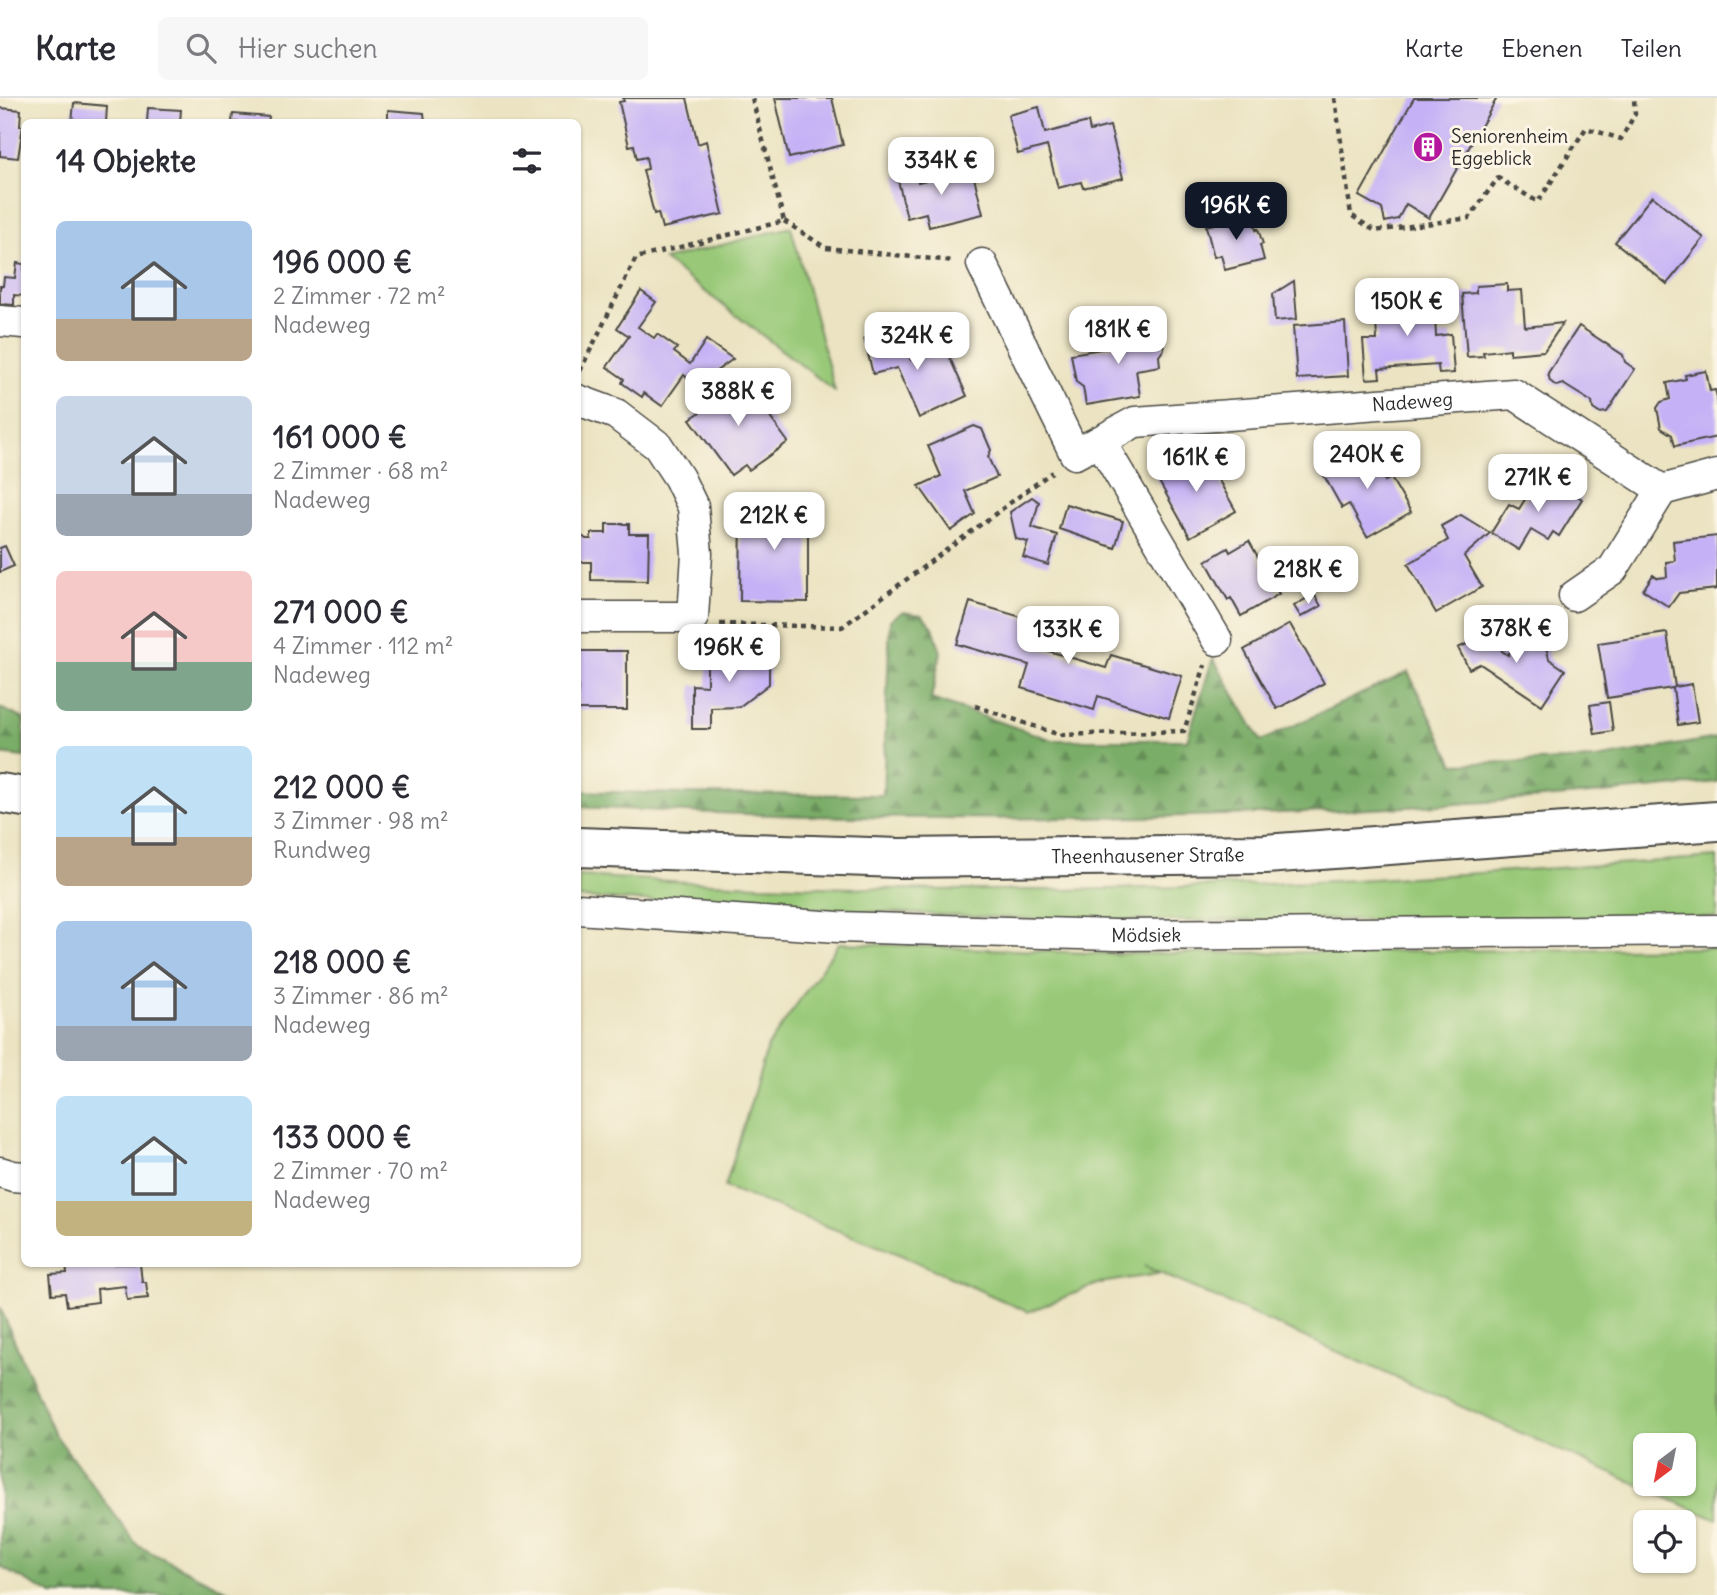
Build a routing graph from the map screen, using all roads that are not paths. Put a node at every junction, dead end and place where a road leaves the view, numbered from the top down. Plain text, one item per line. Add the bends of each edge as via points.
1 (982, 264) road end
2 (0, 321) edge
3 (21, 323) edge
4 (581, 401) edge
5 (1087, 448) junction
6 (1717, 475) edge
7 (1662, 490) junction
8 (1574, 596) dead end
9 (581, 617) edge
10 (1217, 640) road end
11 (0, 793) edge
12 (21, 796) edge
13 (1717, 821) edge
14 (581, 847) edge
15 (581, 909) edge
16 (1717, 930) edge
17 (0, 1172) edge
18 (21, 1177) edge

1 - 5 street
2 - 3 street
4 - 9 street via 616,414 658,446 693,507 697,554 693,617
5 - 7 street, Nadeweg via 1135,422 1514,394
5 - 10 street
6 - 7 street
7 - 8 street via 1613,569
11 - 12 main road
13 - 14 main road, Theenhausener Straße via 1265,854 899,858
15 - 16 street, Mödsiek via 838,927 1115,935
17 - 18 street

